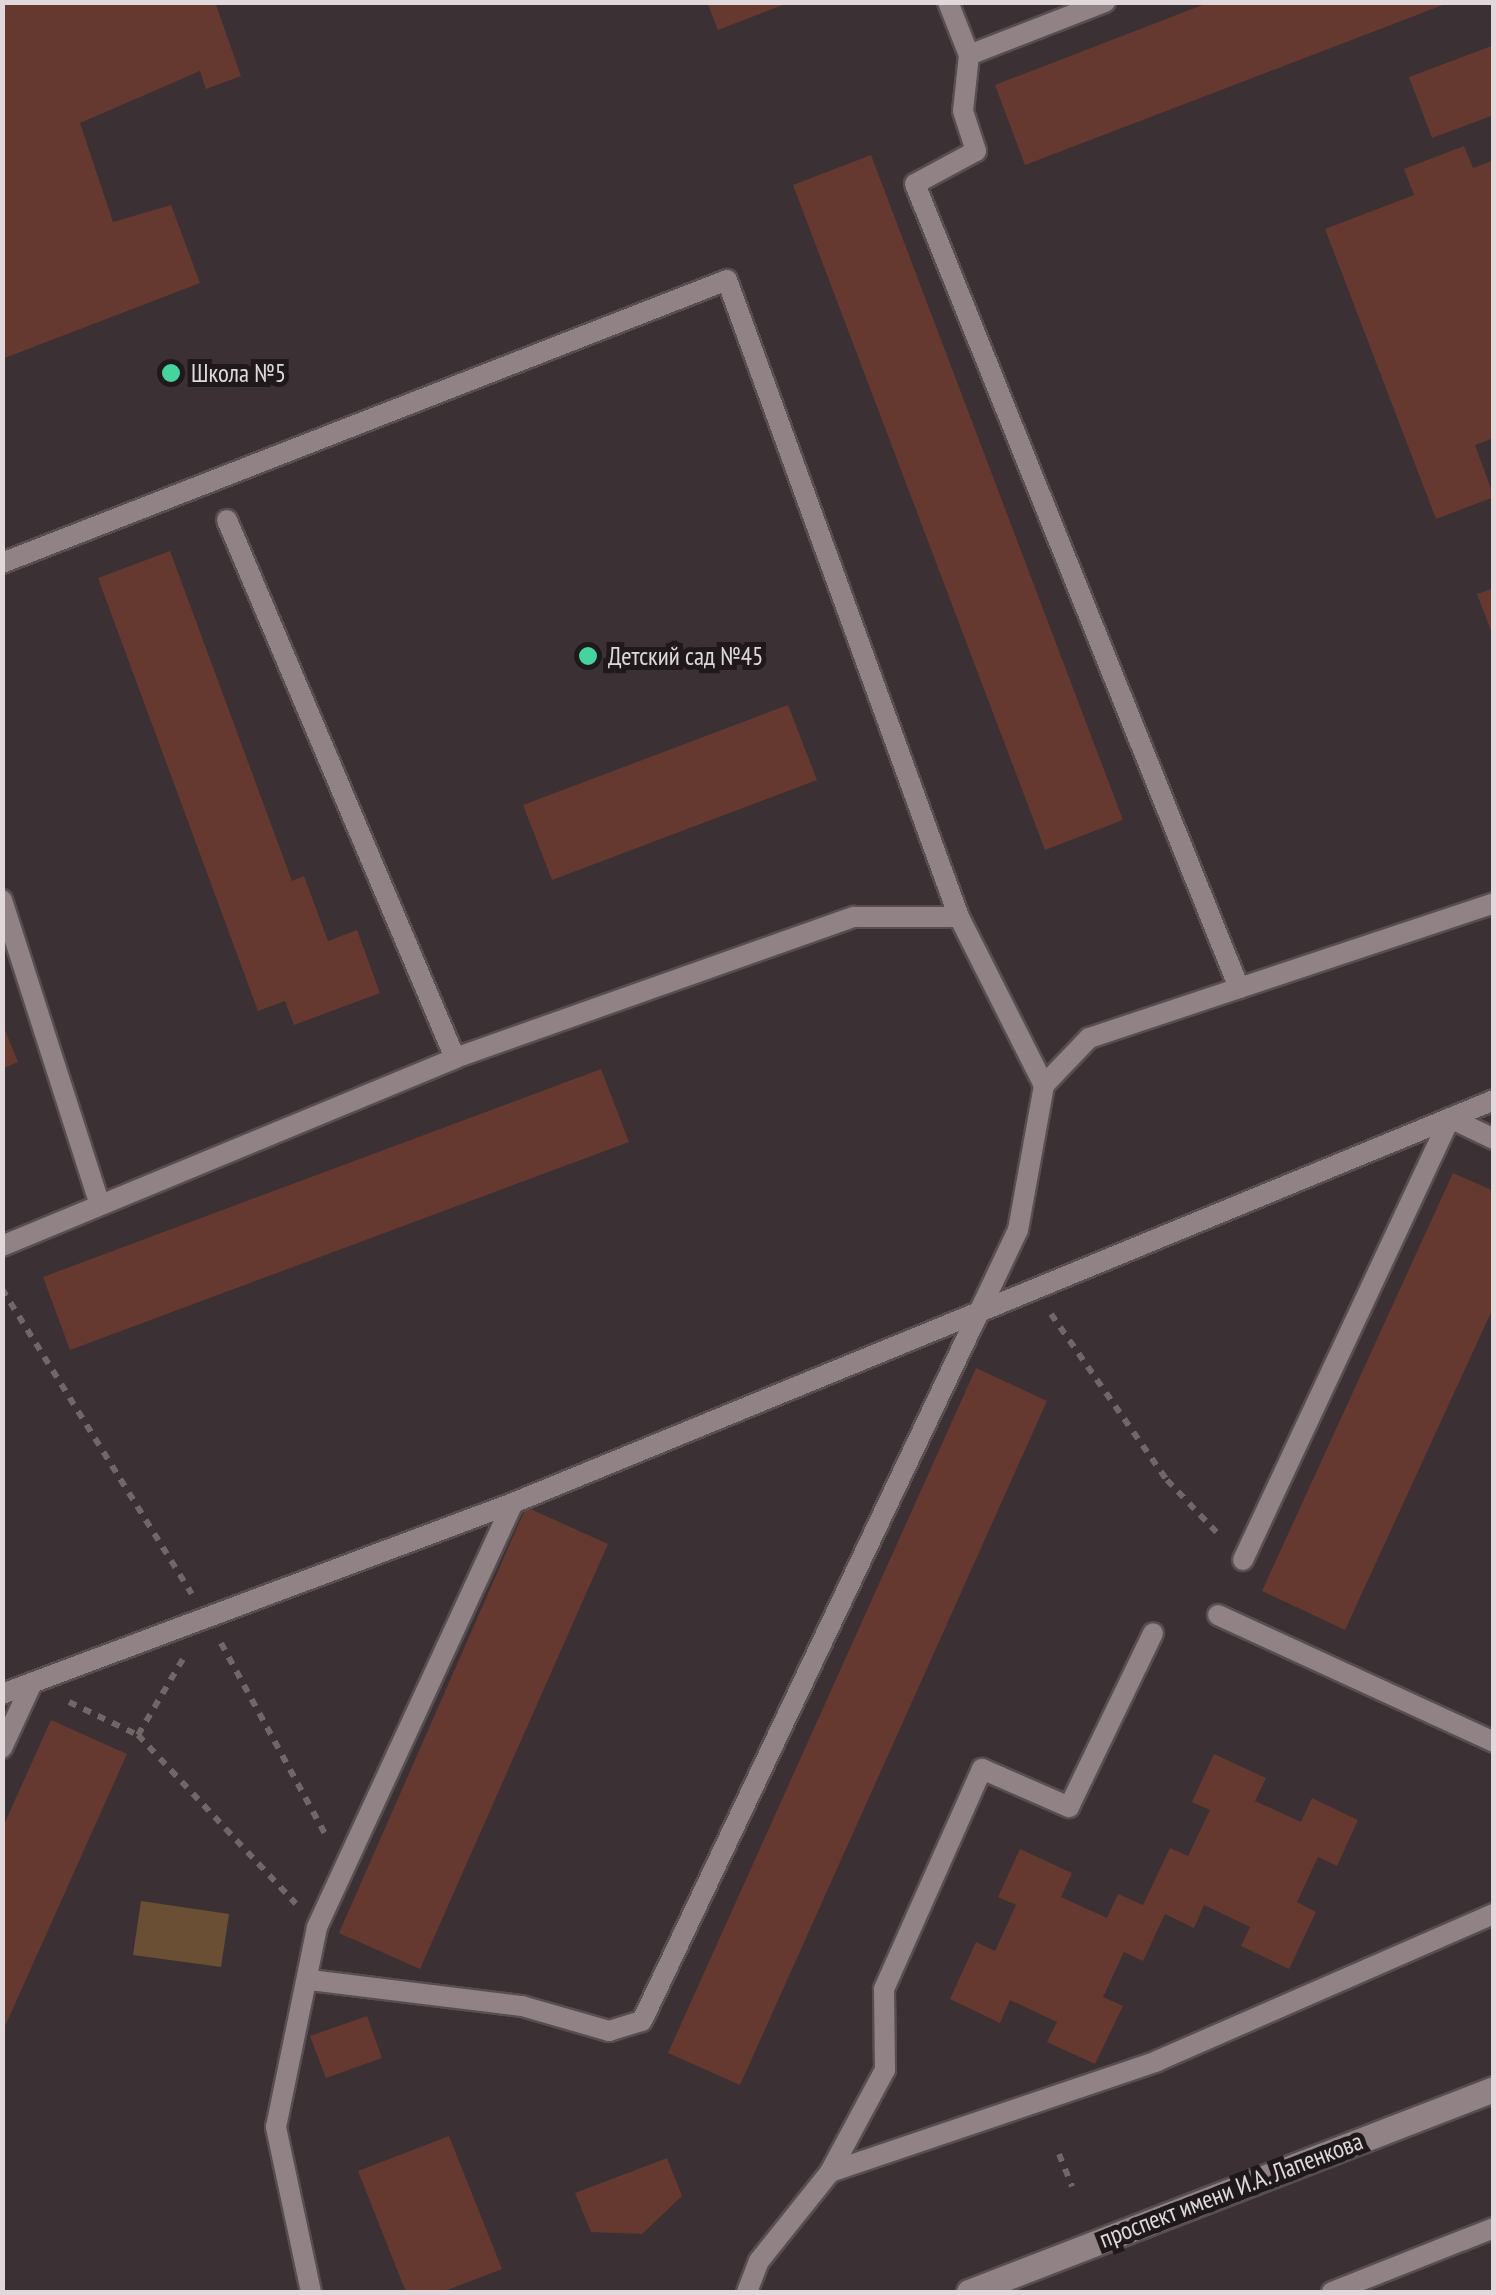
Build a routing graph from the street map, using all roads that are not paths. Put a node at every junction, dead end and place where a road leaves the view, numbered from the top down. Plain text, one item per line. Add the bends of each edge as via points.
1 (948, 2) edge
2 (1106, 2) edge
3 (969, 55) junction
4 (227, 520) dead end
5 (2, 563) edge
6 (2, 900) edge
7 (1494, 902) edge
8 (959, 917) junction
9 (1239, 988) junction
10 (455, 1058) junction
11 (1044, 1084) junction
12 (1494, 1100) edge
13 (1450, 1118) junction
14 (1494, 1139) edge
15 (98, 1199) junction
16 (2, 1246) edge
17 (979, 1312) junction
18 (513, 1503) junction
19 (1244, 1560) road end
20 (1218, 1615) dead end
21 (1153, 1634) dead end
22 (32, 1683) junction
23 (2, 1694) edge
24 (1494, 1742) edge
25 (2, 1748) edge
26 (1494, 1914) edge
27 (310, 1980) junction
28 (1494, 2089) edge
29 (830, 2172) junction
30 (1494, 2228) edge
31 (311, 2292) edge
32 (747, 2292) edge
33 (969, 2292) edge
34 (1332, 2292) edge

1 - 3 lane
2 - 3 lane
3 - 9 lane via 963,111 976,151 914,184
4 - 10 lane
5 - 8 lane via 726,280
6 - 15 lane
7 - 9 lane
8 - 10 lane via 854,917
8 - 11 lane
9 - 11 lane via 1088,1038
10 - 15 lane
11 - 17 lane via 1018,1230
12 - 13 lane
13 - 14 lane
13 - 17 lane
13 - 19 lane
15 - 16 lane via 45,1234
17 - 18 lane
17 - 27 lane via 642,2021 610,2031 522,2006
18 - 22 lane
18 - 27 lane via 318,1927
20 - 24 lane
21 - 29 lane via 1069,1807 982,1769 884,1989 886,2070
22 - 23 lane
22 - 25 lane
26 - 29 lane via 1157,2061
27 - 31 lane via 276,2128
28 - 33 main road, проспект имени И.А. Лапенкова
29 - 32 lane via 759,2262
30 - 34 lane

